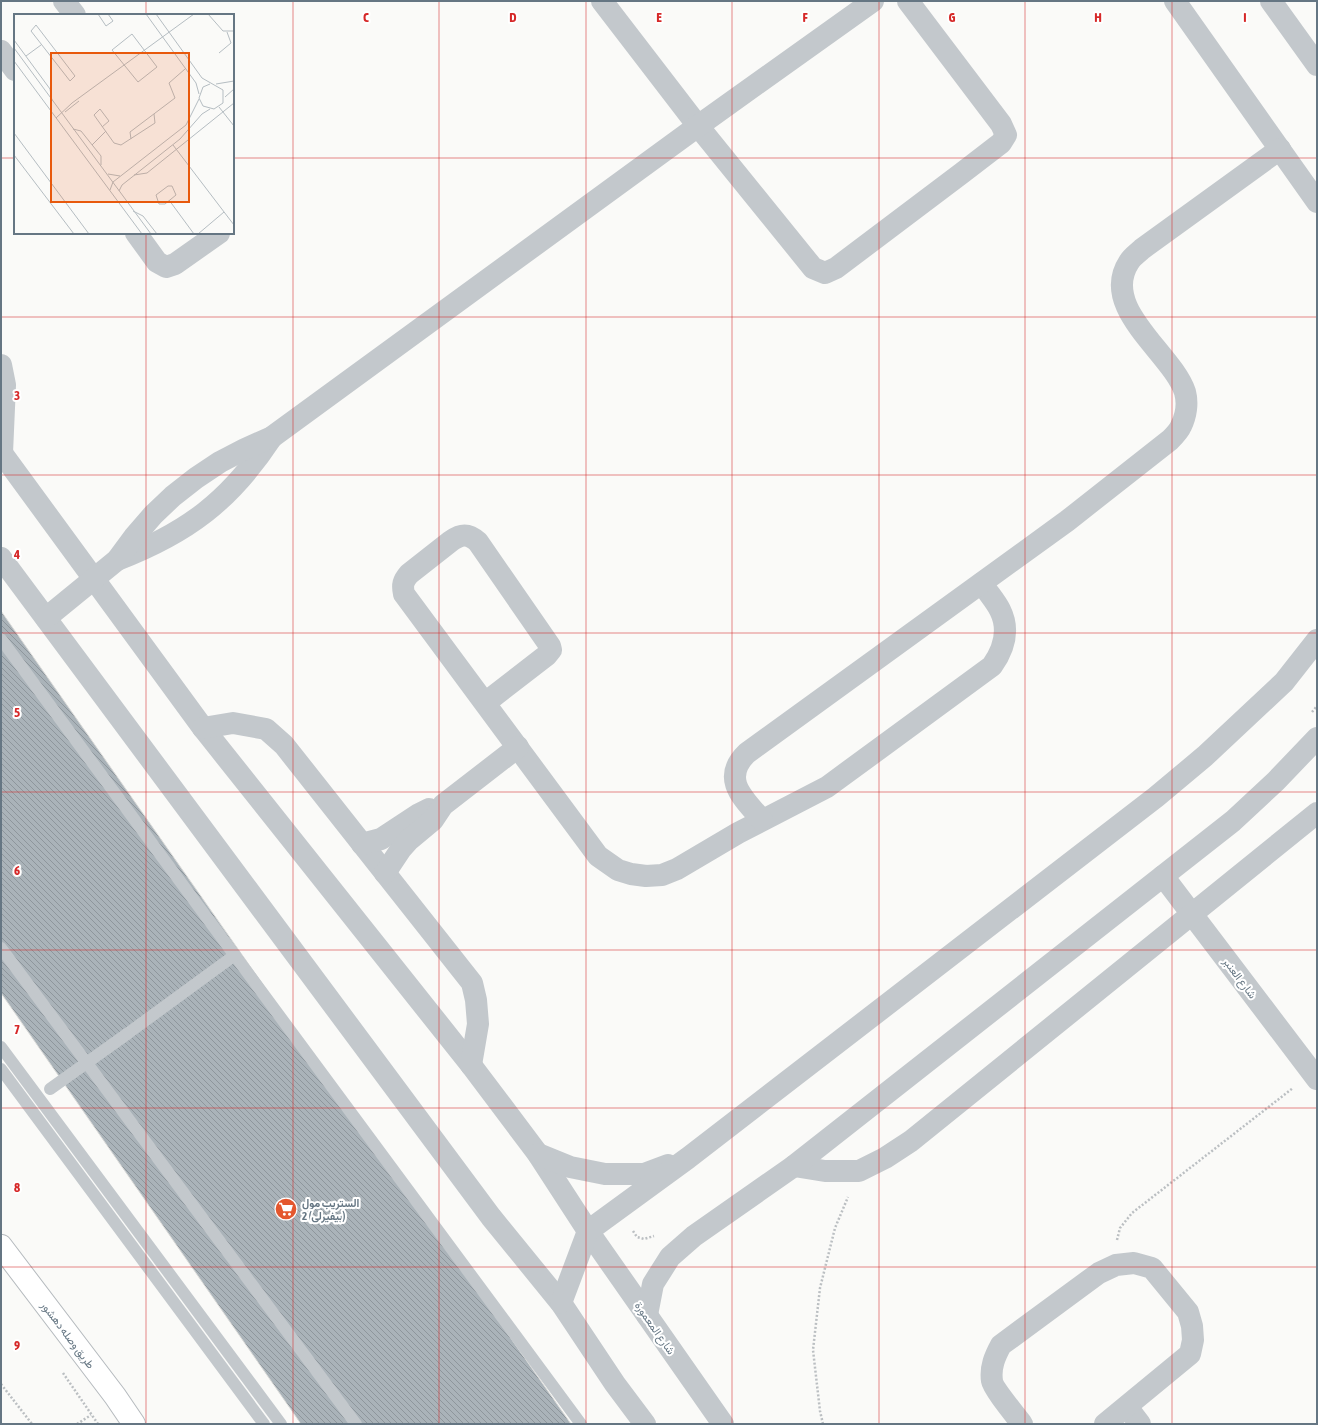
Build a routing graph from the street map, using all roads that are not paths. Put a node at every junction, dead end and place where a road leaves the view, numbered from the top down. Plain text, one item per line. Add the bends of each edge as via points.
1 (64, 1) edge
2 (602, 1) edge
3 (873, 1) edge
4 (908, 1) edge
5 (1175, 1) edge
6 (1271, 1) edge
7 (74, 14) edge
8 (1, 51) edge
9 (1317, 65) edge
10 (14, 69) edge
11 (698, 126) junction
12 (1280, 149) junction
13 (1317, 202) edge
14 (137, 234) edge
15 (218, 234) edge
16 (1, 365) edge
17 (272, 437) junction
18 (2, 452) edge
19 (1, 558) edge
20 (117, 560) junction
21 (94, 578) junction
22 (982, 583) junction
23 (46, 618) junction
24 (1, 639) edge
25 (1317, 640) edge
26 (485, 703) junction
27 (203, 728) junction
28 (1317, 738) edge
29 (518, 746) junction
30 (443, 805) junction
31 (1317, 813) edge
32 (762, 820) junction
33 (362, 844) junction
34 (385, 873) junction
35 (1163, 876) junction
36 (1191, 914) junction
37 (1, 948) edge
38 (235, 955) junction
39 (1, 1047) edge
40 (471, 1065) junction
41 (1, 1069) edge
42 (1315, 1076) edge
43 (39, 1098) junction
44 (28, 1106) junction
45 (538, 1154) junction
46 (688, 1158) junction
47 (794, 1166) junction
48 (588, 1231) junction
49 (1, 1246) edge
50 (561, 1303) junction
51 (647, 1315) junction
52 (1127, 1406) junction
53 (134, 1424) edge
54 (264, 1424) edge
55 (281, 1424) edge
56 (356, 1424) edge
57 (581, 1424) edge
58 (645, 1424) edge
59 (723, 1424) edge
60 (1022, 1424) edge
61 (1105, 1424) edge
62 (1140, 1424) edge

1 - 7 street
2 - 11 street
3 - 11 street
4 - 11 street via 1001,124 1006,135 1001,142 962,173 836,268 825,273 813,268
5 - 12 street
6 - 9 street
8 - 10 street
11 - 17 street
12 - 13 street
12 - 22 street via 1142,249 1129,262 1122,279 1123,298 1130,315 1177,378 1185,393 1186,410 1181,427 1164,445
14 - 15 street via 157,262 166,267 175,264
16 - 18 street via 5,385
17 - 20 street via 220,462 173,496 143,526
17 - 20 street via 256,461 216,504 169,537
18 - 21 street, شارع المعمورة
19 - 23 street
20 - 21 street
21 - 23 street
21 - 27 street, شارع المعمورة
22 - 32 street via 740,760 736,769 736,786
22 - 32 street via 1000,609 1005,624 1001,654 992,666 827,787
23 - 50 street via 491,1217
24 - 38 lane
25 - 46 street via 1284,682 1206,756
26 - 26 street via 551,650 478,542 465,535 451,541 409,574 404,580 403,587 404,594
26 - 29 street
27 - 33 street via 233,723 266,729 284,745
27 - 40 street, شارع المعمورة
28 - 35 street via 1233,821
29 - 30 street
29 - 32 street via 598,856 618,870 631,874 662,875 677,869
30 - 33 street via 426,810 381,839
30 - 34 street via 433,820 401,849
31 - 36 street
33 - 34 street
34 - 40 street via 472,983 478,1024
35 - 36 street, شارع العنبر
35 - 47 street
36 - 42 street, شارع العنبر
36 - 47 street via 911,1141 885,1158 859,1170 824,1171
37 - 56 lane
38 - 43 lane, bridge
38 - 57 lane
39 - 43 lane
40 - 45 street, شارع المعمورة
41 - 44 lane
43 - 44 lane
43 - 55 lane
44 - 54 lane
45 - 46 street via 570,1167 605,1174 644,1174
45 - 48 street, شارع المعمورة
46 - 48 street
47 - 51 street via 694,1236 670,1257 653,1284
48 - 50 street
48 - 51 street, شارع المعمورة
49 - 53 main road, طريق وصله دهشور
50 - 58 street
51 - 59 street, شارع المعمورة
52 - 60 street via 1190,1354 1193,1340 1188,1312 1152,1268 1134,1263 1116,1265 1099,1273 1001,1345 992,1369 992,1382
52 - 61 street
52 - 62 street

